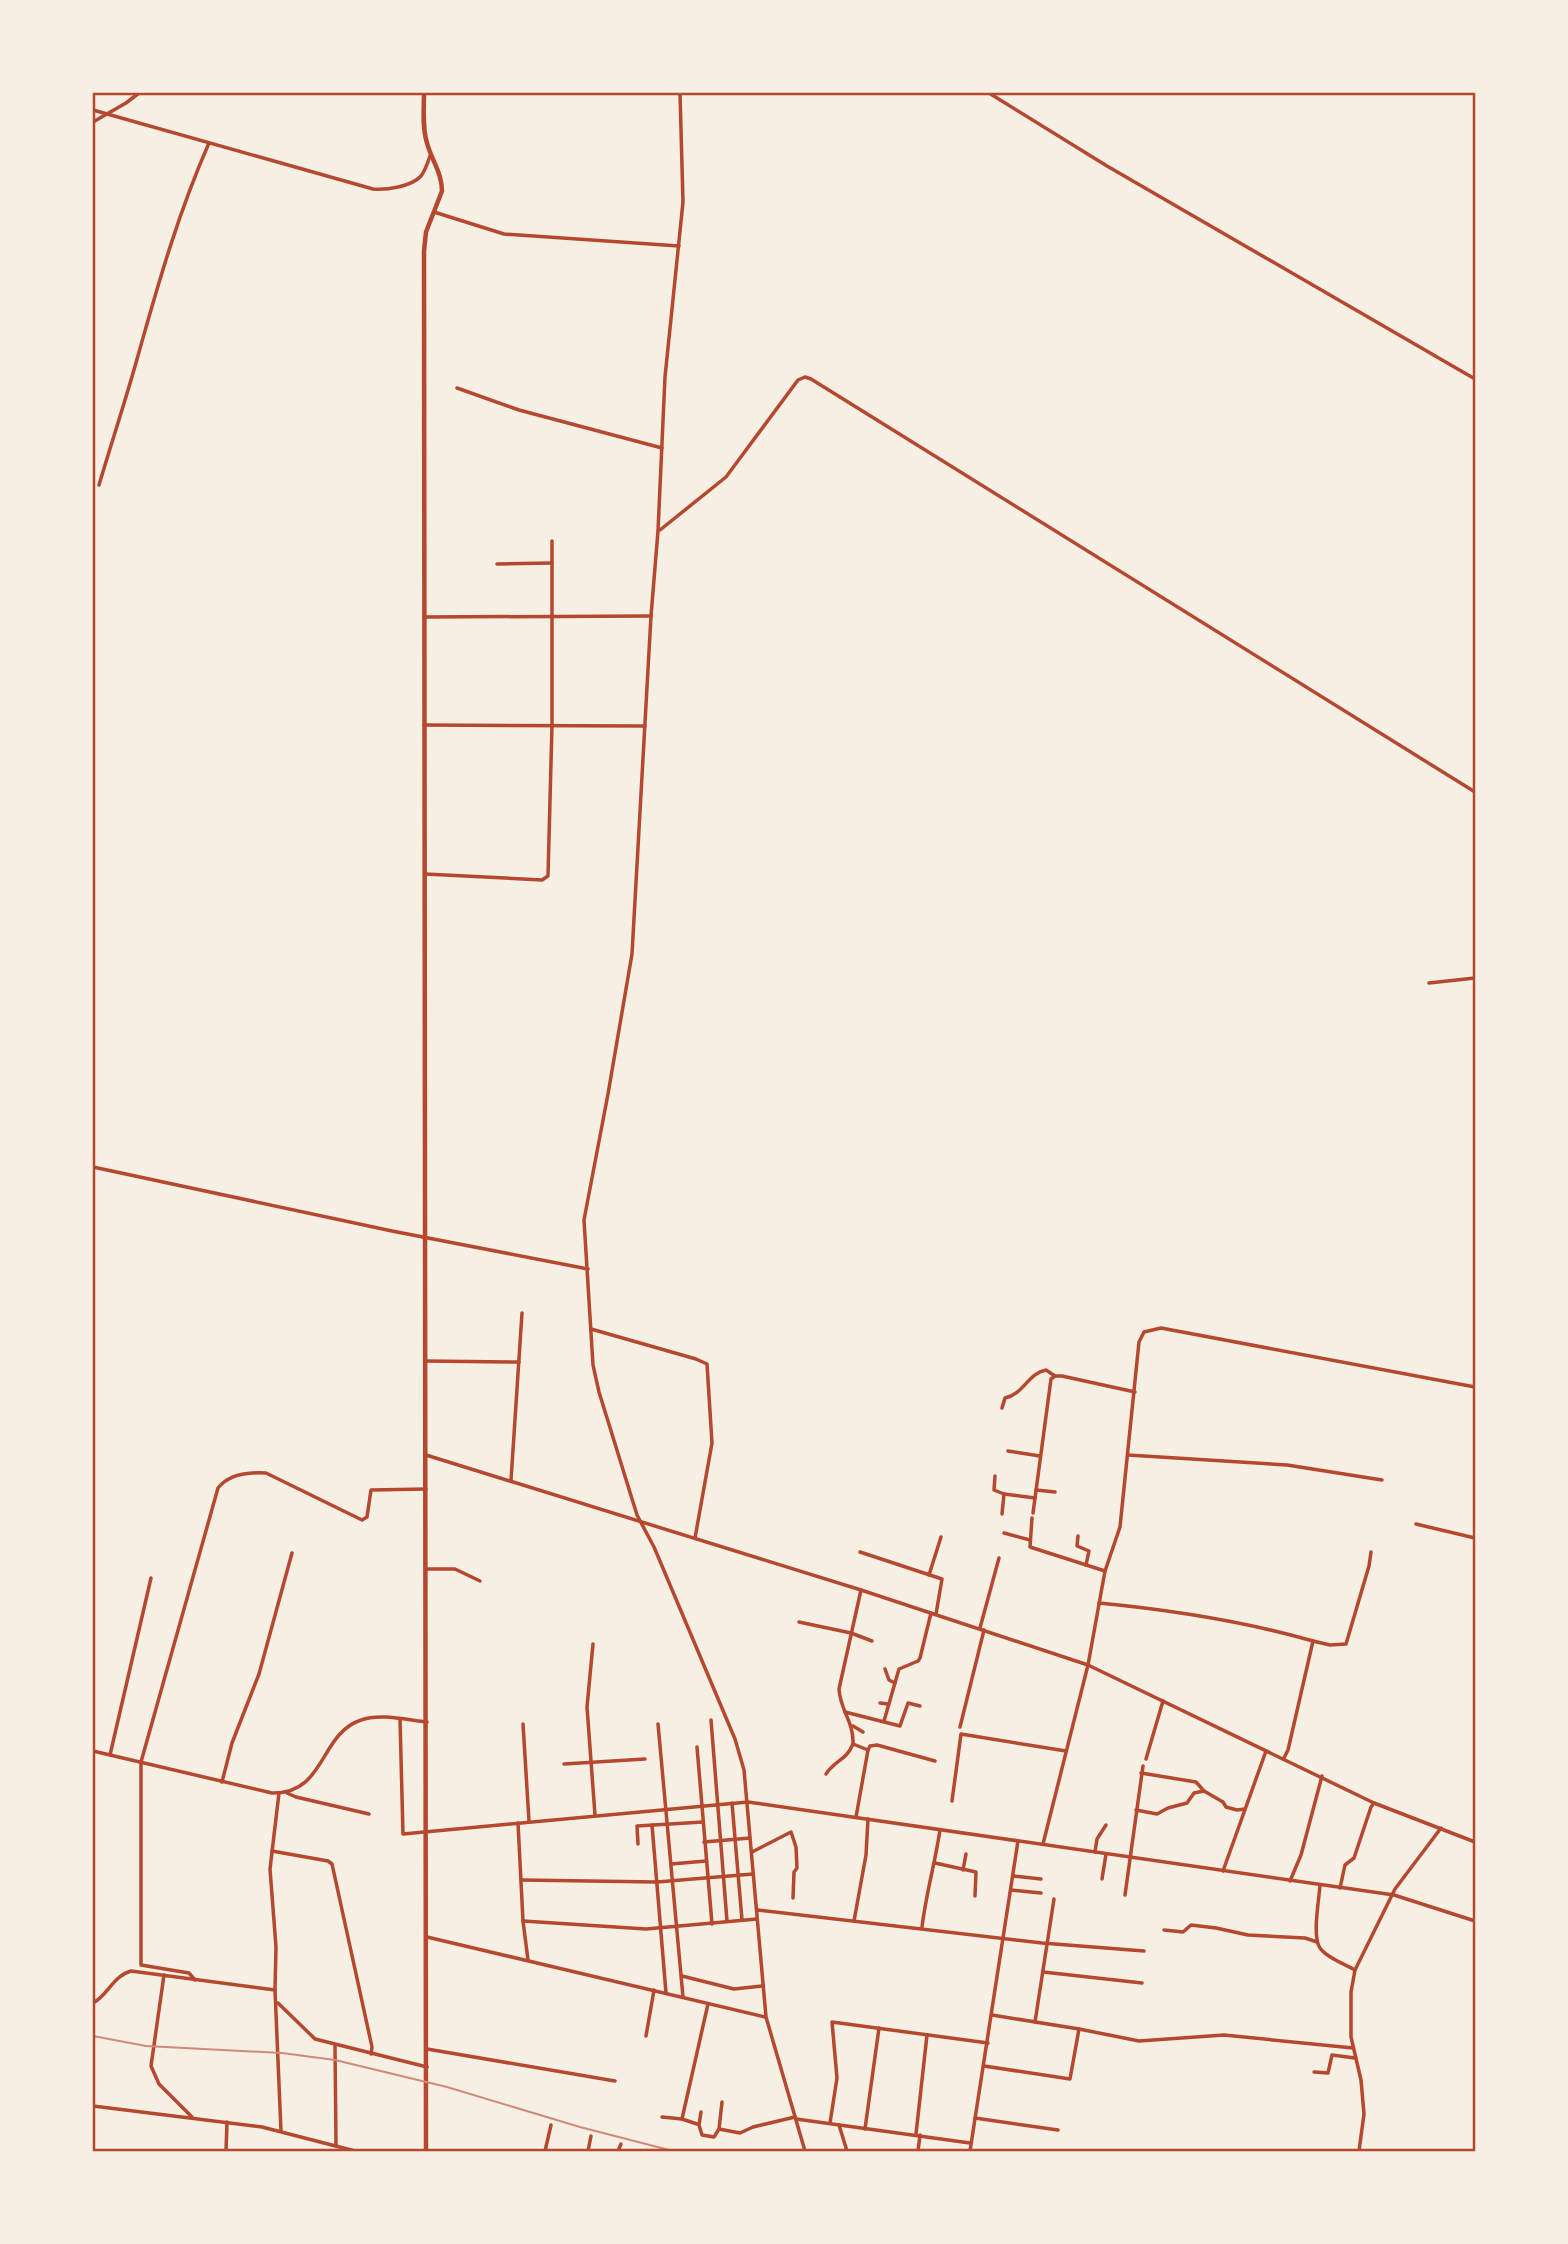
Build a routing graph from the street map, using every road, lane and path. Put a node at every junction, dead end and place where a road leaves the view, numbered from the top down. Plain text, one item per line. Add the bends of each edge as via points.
1 (139, 93) edge
2 (424, 93) edge
3 (688, 93) edge
4 (989, 93) edge
5 (681, 95) edge
6 (93, 110) edge
7 (106, 114) junction
8 (93, 122) edge
9 (209, 143) junction
10 (430, 156) junction
11 (434, 212) junction
12 (679, 246) junction
13 (1475, 379) edge
14 (457, 388) dead end
15 (662, 448) junction
16 (99, 485) dead end
17 (658, 531) junction
18 (552, 541) dead end
19 (552, 563) junction
20 (498, 564) dead end
21 (651, 616) junction
22 (424, 617) junction
23 (552, 617) junction
24 (424, 725) junction
25 (552, 726) junction
26 (645, 726) junction
27 (1475, 792) edge
28 (424, 874) junction
29 (1475, 978) edge
30 (1429, 983) dead end
31 (93, 1167) edge
32 (425, 1236) junction
33 (588, 1269) junction
34 (522, 1313) dead end
35 (591, 1329) junction
36 (426, 1361) junction
37 (519, 1362) junction
38 (1055, 1376) junction
39 (1475, 1387) edge
40 (1135, 1392) junction
41 (1002, 1408) dead end
42 (1008, 1451) dead end
43 (426, 1455) junction
44 (1128, 1455) junction
45 (1040, 1456) junction
46 (995, 1476) dead end
47 (510, 1480) junction
48 (1382, 1480) dead end
49 (426, 1489) junction
50 (1036, 1490) junction
51 (1055, 1492) dead end
52 (1004, 1494) junction
53 (1035, 1498) junction
54 (1033, 1513) dead end
55 (1002, 1514) dead end
56 (1032, 1518) dead end
57 (641, 1521) junction
58 (1416, 1524) dead end
59 (1004, 1532) dead end
60 (1078, 1536) dead end
61 (941, 1537) dead end
62 (695, 1538) junction
63 (1475, 1538) edge
64 (1030, 1540) junction
65 (1089, 1551) junction
66 (1095, 1551) dead end
67 (860, 1552) dead end
68 (1371, 1552) dead end
69 (292, 1553) dead end
70 (999, 1558) dead end
71 (1086, 1566) junction
72 (426, 1569) junction
73 (1105, 1571) junction
74 (929, 1575) junction
75 (152, 1578) dead end
76 (480, 1581) dead end
77 (861, 1590) junction
78 (1099, 1603) junction
79 (933, 1614) junction
80 (799, 1622) dead end
81 (982, 1629) junction
82 (851, 1633) junction
83 (872, 1641) dead end
84 (1313, 1642) junction
85 (593, 1644) dead end
86 (1088, 1665) junction
87 (885, 1669) dead end
88 (895, 1683) junction
89 (1163, 1701) junction
90 (880, 1703) dead end
91 (888, 1704) junction
92 (920, 1706) dead end
93 (845, 1712) junction
94 (400, 1719) junction
95 (711, 1720) dead end
96 (884, 1721) junction
97 (427, 1722) junction
98 (523, 1724) dead end
99 (658, 1724) dead end
100 (851, 1725) junction
101 (960, 1727) dead end
102 (863, 1732) dead end
103 (853, 1744) junction
104 (697, 1747) dead end
105 (868, 1750) junction
106 (93, 1751) edge
107 (1066, 1751) junction
108 (1266, 1751) junction
109 (110, 1755) junction
110 (1283, 1758) junction
111 (645, 1759) dead end
112 (1146, 1759) dead end
113 (935, 1761) dead end
114 (141, 1762) junction
115 (592, 1762) junction
116 (564, 1764) dead end
117 (1143, 1766) dead end
118 (1141, 1773) junction
119 (826, 1774) dead end
120 (1322, 1776) junction
121 (222, 1782) junction
122 (1204, 1791) junction
123 (279, 1793) junction
124 (287, 1793) junction
125 (952, 1801) dead end
126 (748, 1802) junction
127 (732, 1803) junction
128 (1374, 1803) junction
129 (717, 1804) junction
130 (702, 1806) junction
131 (666, 1808) junction
132 (1245, 1809) junction
133 (1136, 1810) junction
134 (369, 1814) dead end
135 (595, 1815) junction
136 (856, 1817) junction
137 (868, 1819) junction
138 (529, 1821) junction
139 (519, 1822) junction
140 (703, 1822) junction
141 (668, 1824) junction
142 (653, 1825) junction
143 (1106, 1825) dead end
144 (1441, 1828) junction
145 (427, 1830) junction
146 (940, 1830) junction
147 (750, 1838) junction
148 (735, 1839) junction
149 (721, 1840) junction
150 (1018, 1841) junction
151 (705, 1842) junction
152 (1475, 1842) edge
153 (638, 1844) dead end
154 (1043, 1844) junction
155 (272, 1851) junction
156 (1096, 1852) junction
157 (751, 1853) junction
158 (966, 1854) dead end
159 (1106, 1854) junction
160 (1130, 1857) junction
161 (706, 1861) junction
162 (935, 1863) junction
163 (671, 1864) junction
164 (963, 1870) junction
165 (1223, 1871) junction
166 (753, 1874) junction
167 (738, 1875) junction
168 (723, 1876) junction
169 (1013, 1876) junction
170 (707, 1877) junction
171 (1041, 1879) dead end
172 (1102, 1879) dead end
173 (522, 1880) junction
174 (672, 1881) junction
175 (1290, 1881) junction
176 (657, 1882) junction
177 (1320, 1885) junction
178 (1340, 1888) junction
179 (1011, 1889) junction
180 (1041, 1893) dead end
181 (1125, 1895) dead end
182 (1394, 1895) junction
183 (975, 1896) dead end
184 (793, 1898) dead end
185 (1054, 1899) dead end
186 (757, 1910) junction
187 (757, 1919) junction
188 (742, 1920) junction
189 (523, 1921) junction
190 (854, 1921) junction
191 (1475, 1921) edge
192 (727, 1922) junction
193 (712, 1924) junction
194 (677, 1927) junction
195 (662, 1928) junction
196 (922, 1928) junction
197 (1164, 1930) dead end
198 (427, 1937) junction
199 (1004, 1937) junction
200 (1317, 1942) junction
201 (1048, 1943) junction
202 (1144, 1951) dead end
203 (528, 1960) junction
204 (1355, 1970) junction
205 (1043, 1972) junction
206 (164, 1975) junction
207 (681, 1975) junction
208 (195, 1980) junction
209 (1142, 1983) dead end
210 (762, 1986) junction
211 (275, 1990) junction
212 (654, 1990) junction
213 (666, 1993) junction
214 (683, 1997) junction
215 (277, 2001) junction
216 (93, 2003) edge
217 (709, 2003) junction
218 (992, 2015) junction
219 (766, 2017) junction
220 (1035, 2022) junction
221 (879, 2028) junction
222 (1079, 2028) junction
223 (928, 2035) junction
224 (646, 2036) dead end
225 (988, 2043) junction
226 (335, 2045) junction
227 (1353, 2048) junction
228 (427, 2049) junction
229 (371, 2054) junction
230 (1355, 2058) junction
231 (984, 2066) junction
232 (427, 2067) junction
233 (1314, 2072) dead end
234 (615, 2081) dead end
235 (722, 2102) dead end
236 (93, 2106) edge
237 (701, 2112) dead end
238 (662, 2117) dead end
239 (193, 2118) junction
240 (795, 2118) junction
241 (975, 2118) junction
242 (682, 2119) junction
243 (227, 2122) junction
244 (830, 2123) junction
245 (697, 2124) dead end
246 (839, 2124) junction
247 (551, 2125) dead end
248 (719, 2129) junction
249 (865, 2129) junction
250 (1058, 2130) dead end
251 (281, 2131) junction
252 (918, 2134) junction
253 (591, 2136) dead end
254 (971, 2143) junction
255 (621, 2144) dead end
256 (336, 2146) junction
257 (226, 2151) edge
258 (355, 2151) edge
259 (426, 2151) edge
260 (545, 2151) edge
261 (588, 2151) edge
262 (618, 2151) edge
263 (805, 2151) edge
264 (847, 2151) edge
265 (918, 2151) edge
266 (970, 2151) edge
267 (1359, 2151) edge

1 - 7 street
2 - 10 main road via 424,130
3 - 5 street
4 - 13 street
5 - 12 street
6 - 7 street
7 - 8 street
7 - 9 street
9 - 10 street via 377,190 416,180
9 - 16 street via 163,267
10 - 11 main road via 442,184
11 - 12 street via 504,234
11 - 22 main road via 425,242
12 - 15 street
14 - 15 street via 519,410
15 - 17 street
17 - 21 street
17 - 27 street via 726,478 798,380 805,377
18 - 19 street
19 - 20 street
19 - 23 street
21 - 23 street
21 - 26 street
22 - 23 street
22 - 24 main road
23 - 25 street
24 - 25 street
24 - 28 main road
25 - 26 street
25 - 28 street via 548,876 542,880
26 - 33 street via 632,954 584,1220
28 - 32 main road
29 - 30 street
31 - 32 street
32 - 33 street
32 - 36 main road
33 - 35 street
34 - 37 street
35 - 57 street via 599,1392
35 - 62 street via 707,1364 712,1443
36 - 37 street
36 - 43 main road
37 - 47 street
38 - 40 street
38 - 41 street via 1046,1370 1035,1374 1025,1388 1005,1398
38 - 45 street via 1049,1386
39 - 40 street via 1161,1328 1144,1332 1139,1342
40 - 44 street
42 - 45 street
43 - 47 street
43 - 49 main road
44 - 48 street via 1287,1465
44 - 73 street via 1120,1527
45 - 50 street
46 - 52 street via 995,1490
47 - 57 street
49 - 72 main road
49 - 114 street via 371,1490 367,1517 358,1520 266,1473 244,1474 221,1483
50 - 51 street
50 - 53 street
52 - 53 street
52 - 55 street
53 - 54 street
56 - 64 street
57 - 62 street
57 - 126 street via 734,1739
58 - 63 street
59 - 64 street
60 - 65 street via 1077,1546
61 - 74 street
62 - 77 street
64 - 71 street via 1034,1549
65 - 66 street
65 - 71 street
67 - 74 street
68 - 84 street via 1346,1644
69 - 121 street via 259,1674
70 - 81 street
71 - 73 street
72 - 76 street via 455,1569
72 - 97 main road
73 - 78 street
74 - 79 street via 942,1579
75 - 109 street
77 - 79 street
77 - 82 street
78 - 84 street via 1196,1614
78 - 86 street
79 - 81 street
79 - 88 street via 920,1658 901,1667
80 - 82 street
81 - 86 street
81 - 101 street
82 - 83 street
82 - 93 street via 839,1689
84 - 110 street
85 - 115 street via 587,1707
86 - 89 street
86 - 107 street
87 - 88 street
88 - 91 street
89 - 108 street
89 - 112 street
90 - 91 street
91 - 96 street
92 - 96 street via 908,1703 900,1726
93 - 96 street
93 - 100 street
94 - 97 street
94 - 124 street via 368,1718 351,1724 306,1783
94 - 145 street via 403,1834
95 - 129 street
97 - 145 main road
98 - 138 street
99 - 131 street
100 - 102 street
100 - 103 street
103 - 105 street
103 - 119 street via 849,1755 832,1764
104 - 130 street
105 - 113 street via 877,1745
105 - 136 street
106 - 109 street
107 - 125 street via 961,1734
107 - 154 street
108 - 110 street
108 - 132 street
109 - 114 street
110 - 120 street
111 - 115 street
114 - 121 street
114 - 208 street via 141,1965 189,1973
115 - 116 street
115 - 135 street
117 - 118 street
118 - 122 street via 1196,1782
118 - 133 street
120 - 128 street
120 - 175 street
121 - 123 street
122 - 132 street via 1226,1807
122 - 133 street via 1157,1814
123 - 124 street
123 - 155 street
124 - 134 street
126 - 127 street
126 - 136 street
126 - 147 street
127 - 129 street
127 - 148 street
128 - 144 street
128 - 178 street via 1354,1858 1345,1865
129 - 130 street
129 - 149 street
130 - 131 street
130 - 140 street
131 - 135 street
131 - 141 street
132 - 165 street
133 - 160 street
135 - 138 street
136 - 137 street
137 - 146 street
137 - 190 street
138 - 139 street
139 - 145 street
139 - 173 street
140 - 141 street
140 - 151 street
141 - 142 street
141 - 163 street
142 - 153 street via 637,1826
142 - 176 street
143 - 156 street via 1097,1839
144 - 152 street
144 - 182 street
145 - 198 main road
146 - 150 street
146 - 162 street
147 - 148 street
147 - 157 street
148 - 149 street
148 - 167 street
149 - 151 street
149 - 168 street
150 - 154 street
150 - 169 street
151 - 161 street
154 - 156 street
155 - 211 street
155 - 229 street via 332,1864
156 - 159 street
157 - 166 street
157 - 184 street via 791,1832 797,1868
158 - 164 street
159 - 160 street
159 - 172 street
160 - 165 street
160 - 181 street
161 - 163 street
161 - 170 street
162 - 164 street
162 - 196 street
163 - 174 street
164 - 183 street via 976,1872
165 - 175 street
166 - 167 street
166 - 186 street
167 - 168 street
167 - 188 street
168 - 170 street
168 - 192 street
169 - 171 street
169 - 179 street
170 - 174 street
170 - 193 street
173 - 176 street
173 - 189 street
174 - 176 street
174 - 194 street
175 - 177 street
176 - 195 street
177 - 178 street
177 - 200 street
178 - 182 street
179 - 180 street
179 - 199 street
182 - 191 street
182 - 204 street
185 - 201 street
186 - 187 street
186 - 190 street
187 - 188 street
187 - 210 street
188 - 192 street
189 - 195 street
189 - 203 street
190 - 196 street
192 - 193 street
193 - 194 street
194 - 195 street
194 - 207 street
195 - 213 street
196 - 199 street
197 - 200 street via 1183,1931 1191,1925
198 - 203 street
198 - 228 main road
199 - 201 street
199 - 218 street
200 - 204 street
201 - 202 street
201 - 205 street
203 - 212 street
204 - 227 street
205 - 209 street
205 - 220 street
206 - 208 street
206 - 216 street via 123,1973
206 - 239 street via 151,2057 153,2074
207 - 210 street via 734,1989
207 - 214 street
208 - 211 street
210 - 219 street
211 - 215 street
212 - 213 street
212 - 224 street
213 - 214 street
214 - 217 street
215 - 226 street via 310,2036
215 - 251 street
217 - 219 street
217 - 242 street
218 - 220 street
218 - 225 street
219 - 240 street
220 - 222 street
221 - 223 street
221 - 244 street via 832,2022 837,2078
221 - 249 street
222 - 227 street via 1139,2041 1224,2035
222 - 231 street via 1070,2078
223 - 225 street
223 - 252 street
225 - 231 street
226 - 229 street
226 - 256 street
227 - 230 street
228 - 232 main road
228 - 234 street
229 - 232 street
230 - 233 street via 1332,2055 1328,2073
230 - 267 street via 1364,2105
231 - 241 street
232 - 259 main road
235 - 248 street
236 - 239 street
237 - 248 street via 702,2136 714,2137
238 - 242 street
239 - 243 street
240 - 244 street
240 - 248 street via 740,2133
240 - 263 street
241 - 250 street
241 - 254 street
242 - 245 street
243 - 251 street
243 - 257 street
244 - 246 street
246 - 249 street
246 - 264 street
247 - 260 street
249 - 252 street
251 - 256 street
252 - 254 street
252 - 265 street
253 - 261 street
254 - 266 street
255 - 262 street
256 - 258 street

